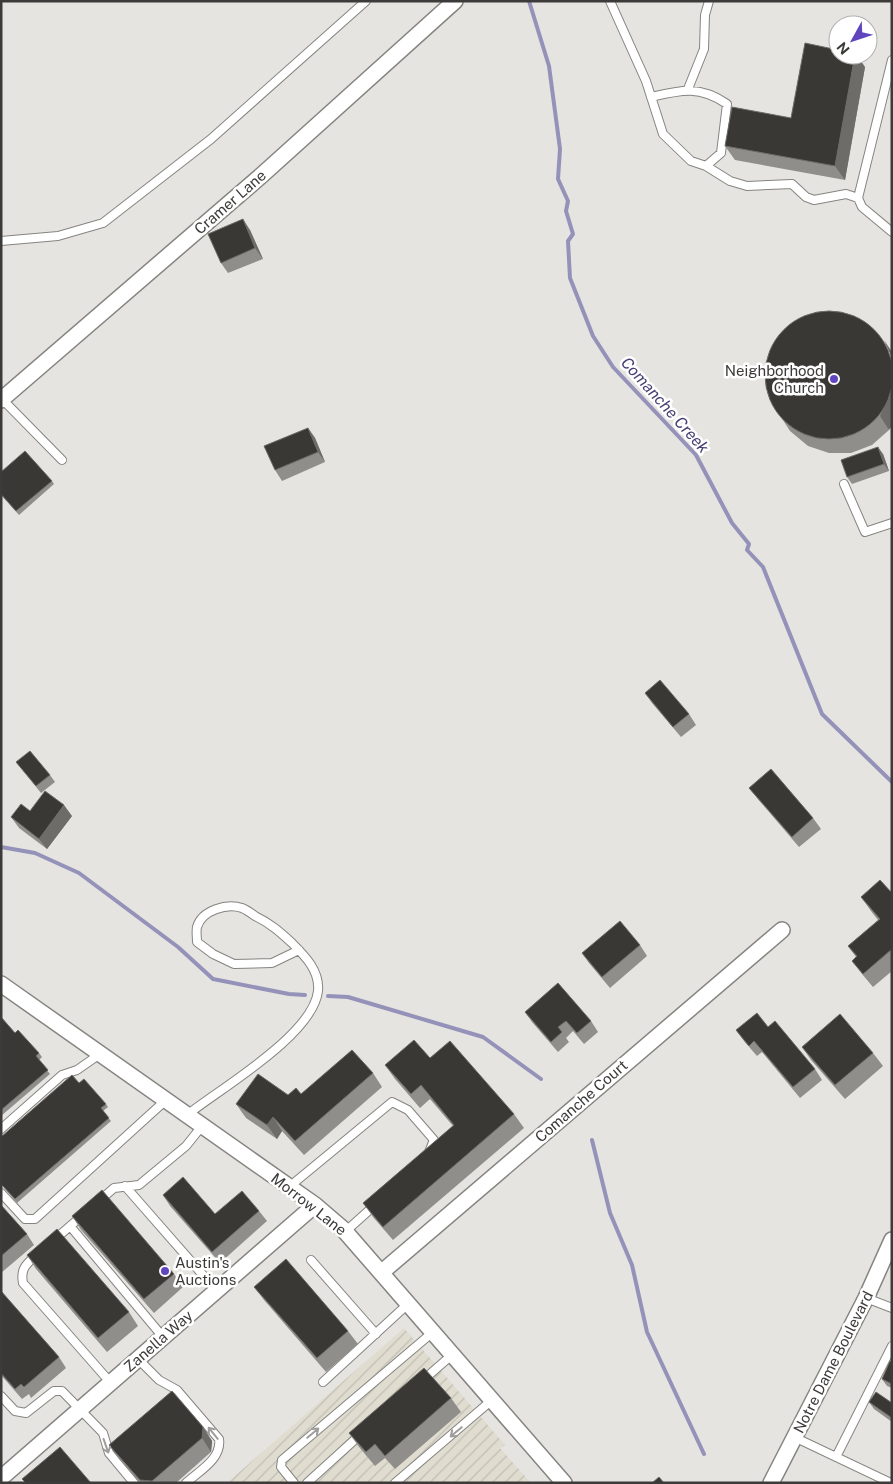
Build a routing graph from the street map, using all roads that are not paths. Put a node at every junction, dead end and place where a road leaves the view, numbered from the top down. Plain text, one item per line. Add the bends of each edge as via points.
1 (366, 1) edge
2 (455, 1) edge
3 (610, 1) edge
4 (709, 1) edge
5 (892, 60) edge
6 (688, 89) junction
7 (651, 98) junction
8 (706, 166) junction
9 (858, 198) junction
10 (892, 232) edge
11 (1, 241) edge
12 (2, 400) edge
13 (62, 460) dead end
14 (844, 484) dead end
15 (892, 522) edge
16 (782, 930) dead end
17 (299, 950) junction
18 (3, 988) edge
19 (100, 1054) junction
20 (166, 1100) junction
21 (187, 1115) junction
22 (202, 1126) junction
23 (1, 1129) edge
24 (421, 1162) edge
25 (124, 1186) junction
26 (289, 1187) junction
27 (1, 1193) edge
28 (380, 1200) edge
29 (315, 1205) junction
30 (70, 1226) junction
31 (346, 1231) junction
32 (892, 1240) edge
33 (311, 1260) dead end
34 (382, 1272) junction
35 (216, 1290) junction
36 (866, 1298) junction
37 (409, 1303) junction
38 (892, 1308) edge
39 (433, 1332) junction
40 (376, 1334) junction
41 (163, 1337) junction
42 (892, 1346) edge
43 (453, 1354) junction
44 (138, 1359) junction
45 (110, 1382) junction
46 (323, 1382) dead end
47 (413, 1389) edge
48 (1, 1396) edge
49 (492, 1400) junction
50 (81, 1408) junction
51 (365, 1431) edge
52 (794, 1437) junction
53 (836, 1457) junction
54 (4, 1468) edge
55 (134, 1483) edge
56 (186, 1483) edge
57 (294, 1483) edge
58 (306, 1483) edge
59 (395, 1483) edge
60 (564, 1483) edge
61 (771, 1483) edge
62 (890, 1483) edge

1 - 11 lane via 211,139 103,222 58,236
2 - 12 street, Cramer Lane via 264,174
3 - 7 lane
4 - 6 lane via 704,49
5 - 9 lane
6 - 7 lane
6 - 8 lane via 719,98 727,104 720,153
7 - 8 lane via 663,134 691,161
8 - 9 lane via 730,181 747,186 792,184 814,200 846,194
9 - 10 lane via 862,207
12 - 13 lane
14 - 15 lane via 865,532
16 - 34 street, Comanche Court
17 - 17 lane via 272,924 241,908 221,907 204,915 197,926 197,942 234,964 272,963
17 - 21 lane via 314,966 318,991 307,1019 248,1072
18 - 19 street, Morrow Lane
19 - 20 street, Morrow Lane
19 - 23 lane via 77,1070 62,1075
20 - 21 street, Morrow Lane
20 - 27 lane via 35,1219 25,1219
21 - 22 street, Morrow Lane
22 - 25 lane via 186,1146 139,1185
22 - 26 street, Morrow Lane
24 - 26 lane via 428,1156 434,1140 408,1110 392,1102
25 - 30 lane via 114,1188
25 - 35 lane
26 - 29 street, Morrow Lane
28 - 31 lane
29 - 31 street, Morrow Lane
29 - 35 street, Zanella Way
30 - 41 lane
30 - 45 lane via 25,1265 21,1273 23,1283
31 - 34 street, Morrow Lane
32 - 36 street, Notre Dame Boulevard
33 - 40 lane
34 - 37 street, Morrow Lane
35 - 41 street, Zanella Way
36 - 38 lane
36 - 52 street, Notre Dame Boulevard
37 - 39 street, Morrow Lane
37 - 40 lane
39 - 43 street, Morrow Lane
57 -> 39 lane via 281,1468 282,1460
40 - 46 lane
41 - 44 street, Zanella Way
42 - 53 lane
43 - 47 lane
43 - 49 street, Morrow Lane
44 - 45 street, Zanella Way
56 -> 44 lane via 216,1457 219,1440 177,1390 159,1380
45 - 50 street, Zanella Way
48 - 50 lane via 15,1411 26,1413 54,1391 62,1391
49 -> 59 lane
49 - 60 street, Morrow Lane
50 - 54 street, Zanella Way
50 -> 55 lane via 102,1433 108,1453
51 - 58 lane
52 - 53 lane
52 - 61 street, Notre Dame Boulevard
53 - 62 lane

